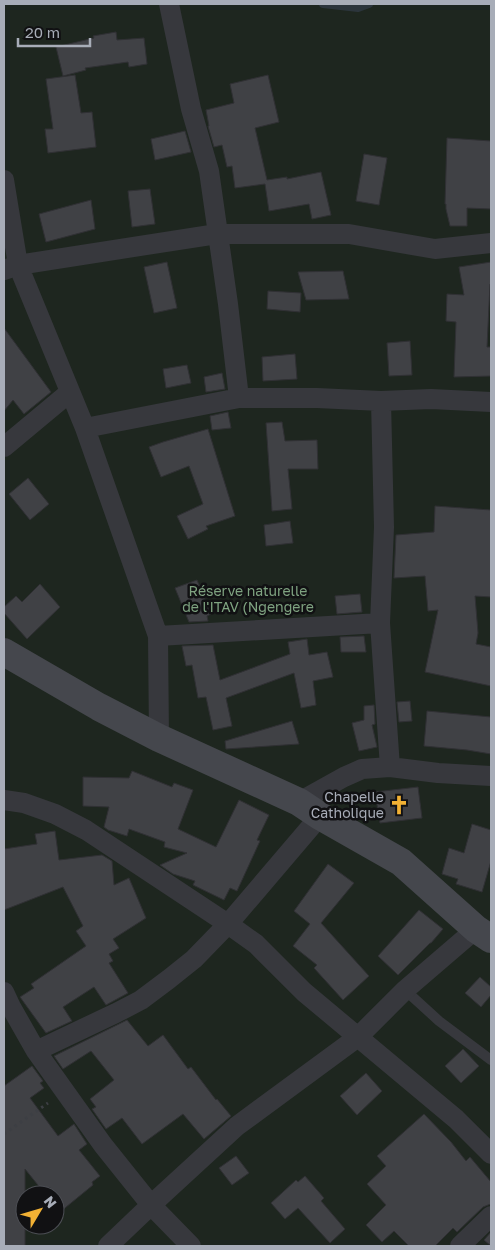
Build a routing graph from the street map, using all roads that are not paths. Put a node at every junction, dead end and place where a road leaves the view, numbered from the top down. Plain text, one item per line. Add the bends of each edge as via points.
1 (169, 4) edge
2 (4, 180) edge
3 (217, 234) junction
4 (491, 243) edge
5 (11, 268) edge
6 (70, 392) junction
7 (239, 398) junction
8 (380, 401) junction
9 (491, 402) edge
10 (85, 428) junction
11 (4, 447) edge
12 (380, 623) junction
13 (158, 636) junction
14 (4, 652) edge
15 (159, 738) junction
16 (390, 767) junction
17 (491, 776) edge
18 (4, 800) edge
19 (310, 809) junction
20 (228, 924) junction
21 (483, 934) edge
22 (405, 990) junction
23 (4, 992) edge
24 (358, 1037) junction
25 (36, 1051) junction
26 (491, 1060) edge
27 (491, 1154) edge
28 (151, 1205) junction
29 (491, 1216) edge
30 (108, 1246) edge
31 (192, 1246) edge
32 (460, 1246) edge

1 - 3 street via 191,109 209,171
2 - 5 street
3 - 4 street via 349,234 435,249
3 - 5 street
3 - 7 street
5 - 6 street
6 - 10 street
6 - 11 street
7 - 8 street
7 - 10 street
8 - 9 street
8 - 12 street via 384,527
10 - 13 street
12 - 13 street
12 - 16 street
13 - 15 street
14 - 15 street
15 - 19 street
16 - 17 street
16 - 19 street via 362,769 344,778
18 - 20 street via 55,814 86,830
19 - 20 street
19 - 21 street via 401,862
20 - 24 street via 256,944 304,992
20 - 25 street via 194,959 141,1000
21 - 22 street
22 - 24 street
22 - 26 lane via 439,1021
23 - 25 street
24 - 27 street via 456,1119
24 - 28 street via 237,1126
25 - 28 street via 103,1145
28 - 30 street
28 - 31 street
29 - 32 street

